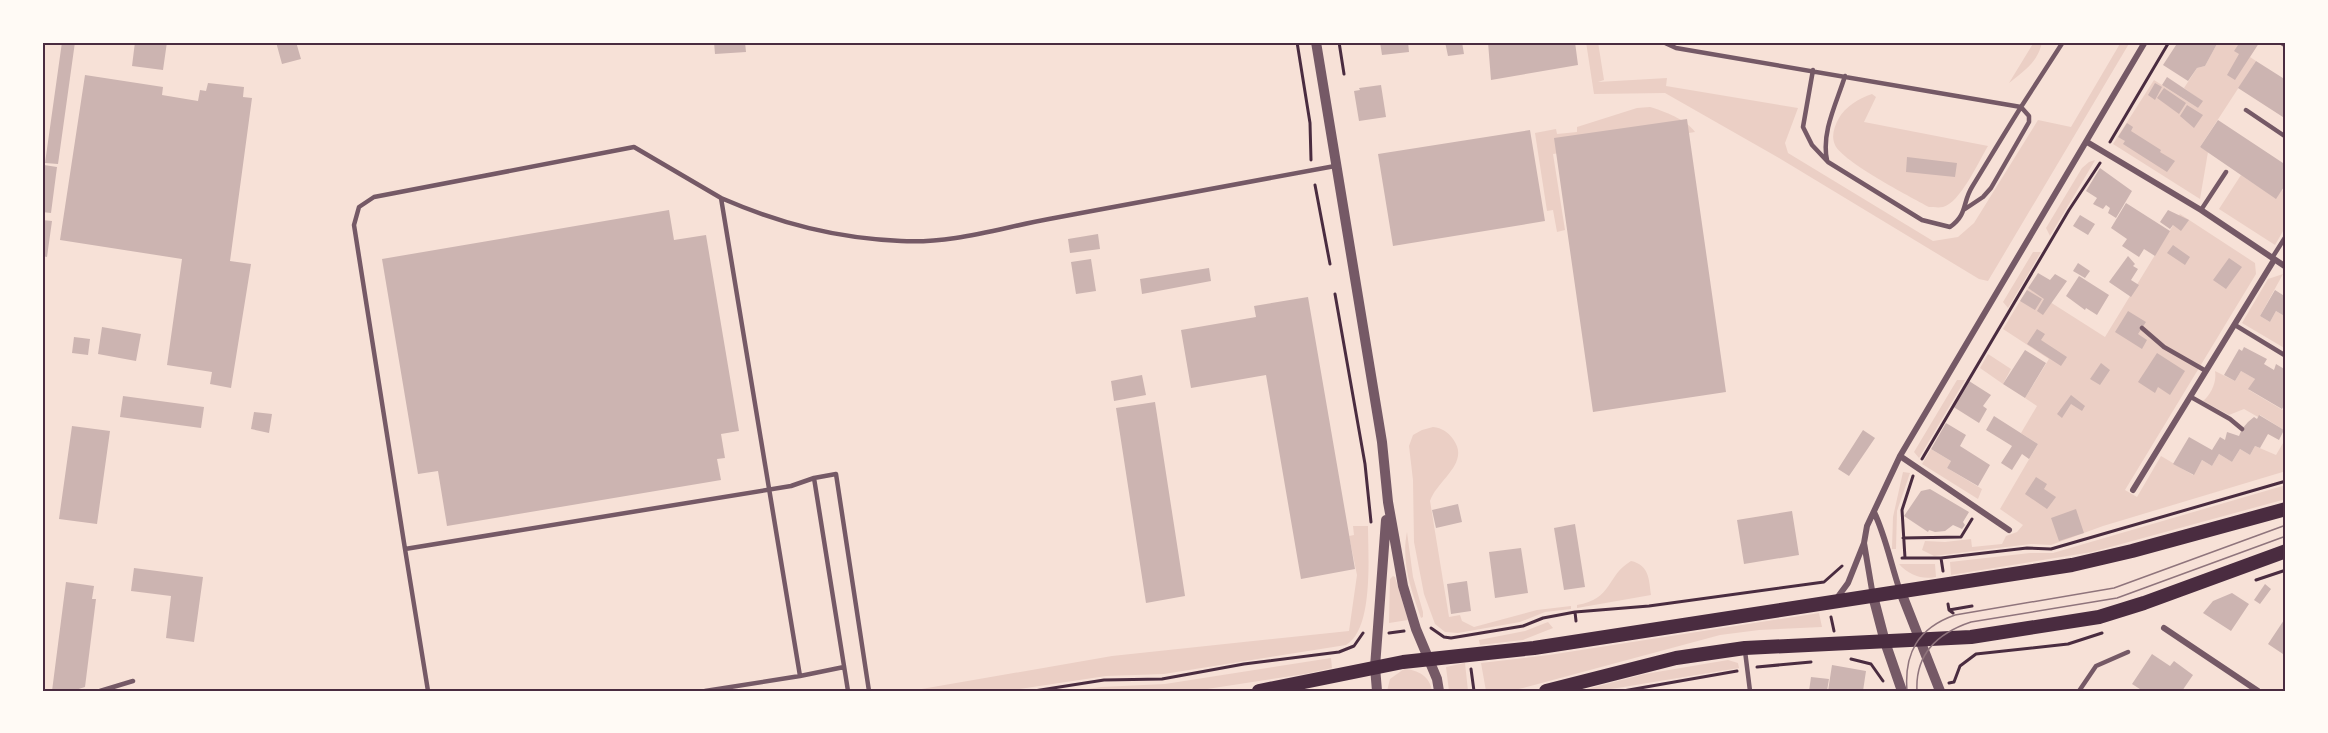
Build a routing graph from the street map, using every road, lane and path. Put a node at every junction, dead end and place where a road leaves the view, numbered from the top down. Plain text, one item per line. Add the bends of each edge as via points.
1 (1297, 42) edge
2 (1316, 42) edge
3 (1339, 42) edge
4 (1663, 42) edge
5 (2063, 42) edge
6 (2145, 42) edge
7 (2169, 42) edge
8 (2280, 42) edge
9 (2286, 46) edge
10 (1813, 70) junction
11 (1344, 74) dead end
12 (1845, 76) junction
13 (2020, 107) junction
14 (2246, 110) dead end
15 (2286, 137) edge
16 (2087, 142) junction
17 (2104, 153) junction
18 (1311, 160) dead end
19 (1828, 162) junction
20 (1337, 166) junction
21 (2109, 168) dead end
22 (2226, 172) dead end
23 (1316, 185) dead end
24 (721, 198) junction
25 (1965, 209) junction
26 (2201, 210) junction
27 (2286, 236) edge
28 (2273, 259) junction
29 (1330, 264) dead end
30 (2286, 267) edge
31 (1335, 294) dead end
32 (2235, 325) junction
33 (2142, 328) dead end
34 (2286, 356) edge
35 (2206, 371) junction
36 (2191, 397) junction
37 (2242, 429) dead end
38 (1900, 456) junction
39 (1917, 467) junction
40 (814, 477) junction
41 (2286, 481) edge
42 (769, 489) junction
43 (2133, 490) dead end
44 (1388, 502) junction
45 (2286, 509) edge
46 (1874, 512) junction
47 (1974, 516) dead end
48 (1371, 523) dead end
49 (2009, 530) dead end
50 (1903, 538) junction
51 (1864, 543) junction
52 (405, 549) junction
53 (2286, 551) edge
54 (1896, 558) dead end
55 (1905, 558) junction
56 (1941, 558) junction
57 (1849, 564) dead end
58 (1944, 576) dead end
59 (1901, 592) junction
60 (1874, 596) junction
61 (1833, 603) junction
62 (1948, 604) dead end
63 (1972, 606) dead end
64 (1949, 610) junction
65 (1575, 612) junction
66 (1953, 613) dead end
67 (1576, 621) dead end
68 (1364, 628) dead end
69 (1424, 628) dead end
70 (2164, 628) dead end
71 (1410, 630) dead end
72 (1388, 633) dead end
73 (1919, 640) junction
74 (1885, 642) junction
75 (1745, 648) junction
76 (2128, 652) dead end
77 (1428, 658) junction
78 (1848, 659) dead end
79 (1820, 661) dead end
80 (1470, 664) dead end
81 (844, 667) junction
82 (1375, 667) junction
83 (1757, 667) dead end
84 (1740, 670) dead end
85 (800, 676) junction
86 (133, 681) dead end
87 (100, 691) edge
88 (428, 691) edge
89 (705, 691) edge
90 (848, 691) edge
91 (869, 691) edge
92 (1034, 691) edge
93 (1259, 691) edge
94 (1377, 691) edge
95 (1439, 691) edge
96 (1474, 691) edge
97 (1546, 691) edge
98 (1623, 691) edge
99 (1750, 691) edge
100 (1887, 691) edge
101 (1902, 691) edge
102 (1940, 691) edge
103 (2079, 691) edge
104 (2258, 691) edge

1 - 18 path via 1310,123
2 - 20 street
3 - 11 path
4 - 10 lane via 1676,48
5 - 13 lane
6 - 16 street
7 - 17 path
8 - 9 lane
10 - 12 lane
10 - 19 lane via 1803,127 1805,135
12 - 13 lane
12 - 19 lane via 1824,147
13 - 25 lane via 1970,190
13 - 25 lane via 2030,122 1991,188
14 - 15 lane
16 - 17 street
16 - 38 street
17 - 26 street
19 - 25 lane via 1922,220 1950,227 1959,221
20 - 24 lane via 969,236 903,241 833,235 762,216
20 - 44 street via 1382,442
21 - 39 path via 2099,162
22 - 26 lane
23 - 29 path
24 - 42 lane
24 - 52 lane via 634,147 374,197 359,207 354,225
26 - 28 street
27 - 28 lane
28 - 30 street
28 - 32 street
31 - 48 path via 1365,464
32 - 34 lane
32 - 35 street
33 - 35 lane via 2164,347
35 - 36 street
36 - 37 lane
36 - 43 street
38 - 39 street
38 - 46 street
39 - 49 street
39 - 50 path via 1902,510
40 - 42 lane
40 - 81 lane
40 - 91 lane via 836,474
41 - 56 path via 2051,549
42 - 52 lane
42 - 85 lane
44 - 77 street via 1403,586
44 - 82 street
45 - 59 main road via 2072,565
46 - 51 street
46 - 59 street via 1884,531
47 - 50 path via 1961,537
50 - 55 path
51 - 60 street
51 - 61 street via 1848,583
52 - 88 lane
53 - 73 main road via 2098,616 1971,637
54 - 55 path
55 - 56 path
56 - 58 path
57 - 65 path via 1824,582
59 - 60 main road
59 - 73 street
60 - 61 main road
60 - 74 street
61 - 77 main road via 1534,648
62 - 64 path
63 - 64 path
64 - 66 path
65 - 67 path
65 - 69 path via 1523,626 1451,638
68 - 92 path via 1354,646 1339,651 1162,679 1104,681
70 - 104 street
71 - 72 path
73 - 74 main road
73 - 102 street
74 - 75 main road
74 - 101 street
75 - 97 main road via 1676,658
75 - 99 lane
76 - 103 lane via 2096,666
77 - 82 main road
77 - 95 street
78 - 100 path via 1871,664
79 - 83 path
80 - 96 path
81 - 85 lane
81 - 90 lane
82 - 93 main road
82 - 94 street
84 - 98 path
85 - 89 lane
86 - 87 lane

